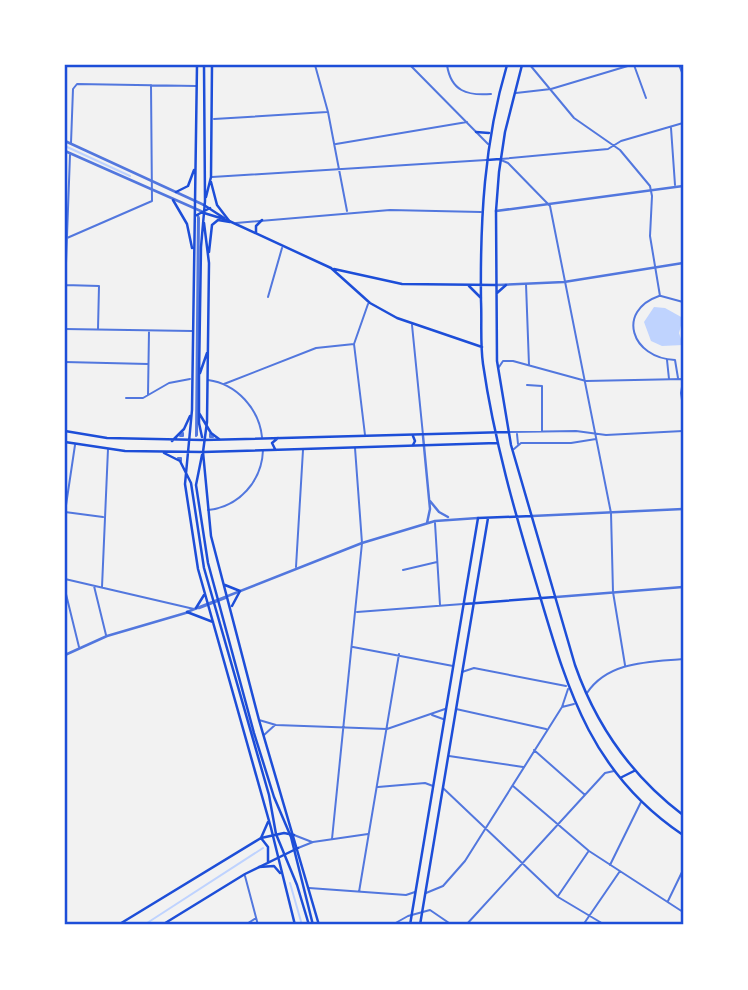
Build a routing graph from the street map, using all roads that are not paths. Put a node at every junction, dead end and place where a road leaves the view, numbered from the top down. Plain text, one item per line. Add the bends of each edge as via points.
1 (197, 65) edge
2 (204, 65) edge
3 (212, 65) edge
4 (315, 65) edge
5 (410, 65) edge
6 (447, 65) edge
7 (507, 65) edge
8 (522, 65) edge
9 (530, 65) edge
10 (632, 65) edge
11 (679, 65) edge
12 (622, 66) edge
13 (683, 75) edge
14 (151, 85) junction
15 (197, 86) junction
16 (551, 89) junction
17 (514, 93) junction
18 (491, 94) dead end
19 (646, 97) dead end
20 (328, 112) junction
21 (211, 119) junction
22 (467, 122) junction
23 (683, 123) edge
24 (671, 127) junction
25 (491, 130) junction
26 (476, 132) junction
27 (65, 141) edge
28 (71, 144) junction
29 (335, 145) junction
30 (489, 145) junction
31 (614, 145) junction
32 (65, 151) edge
33 (70, 153) junction
34 (500, 159) junction
35 (487, 160) junction
36 (196, 164) junction
37 (340, 171) junction
38 (211, 178) junction
39 (152, 181) junction
40 (683, 186) edge
41 (676, 187) junction
42 (652, 191) junction
43 (154, 192) junction
44 (176, 192) junction
45 (173, 200) junction
46 (195, 200) junction
47 (550, 206) junction
48 (202, 207) junction
49 (496, 211) junction
50 (347, 212) junction
51 (482, 212) junction
52 (262, 220) junction
53 (230, 222) junction
54 (204, 223) junction
55 (257, 233) junction
56 (67, 238) junction
57 (283, 245) junction
58 (194, 256) junction
59 (209, 263) junction
60 (683, 263) edge
61 (655, 267) junction
62 (331, 268) junction
63 (355, 275) junction
64 (564, 282) junction
65 (526, 284) junction
66 (65, 285) edge
67 (496, 285) junction
68 (506, 285) junction
69 (351, 286) junction
70 (468, 286) junction
71 (481, 286) junction
72 (65, 290) edge
73 (496, 296) junction
74 (660, 296) junction
75 (268, 297) dead end
76 (481, 299) junction
77 (368, 302) junction
78 (683, 302) edge
79 (412, 325) junction
80 (65, 328) edge
81 (98, 330) junction
82 (149, 331) junction
83 (193, 331) junction
84 (354, 344) junction
85 (482, 347) junction
86 (208, 350) junction
87 (667, 359) junction
88 (65, 362) edge
89 (148, 364) junction
90 (529, 366) junction
91 (498, 368) junction
92 (200, 376) junction
93 (193, 379) junction
94 (669, 379) junction
95 (678, 379) junction
96 (208, 380) junction
97 (683, 380) edge
98 (586, 381) junction
99 (224, 384) junction
100 (527, 385) dead end
101 (148, 396) junction
102 (126, 398) dead end
103 (683, 407) edge
104 (192, 410) junction
105 (199, 413) junction
106 (207, 422) junction
107 (65, 431) edge
108 (576, 431) junction
109 (683, 431) edge
110 (508, 432) junction
111 (542, 432) junction
112 (495, 433) junction
113 (517, 433) junction
114 (596, 434) junction
115 (196, 436) joint
116 (365, 436) junction
117 (413, 436) junction
118 (423, 436) junction
119 (278, 438) junction
120 (219, 439) junction
121 (262, 439) junction
122 (596, 439) junction
123 (203, 440) junction
124 (172, 441) junction
125 (189, 441) junction
126 (65, 442) edge
127 (576, 442) junction
128 (498, 443) junction
129 (75, 444) junction
130 (518, 444) junction
131 (413, 445) junction
132 (424, 445) junction
133 (355, 448) junction
134 (108, 449) junction
135 (303, 449) junction
136 (263, 450) junction
137 (276, 450) junction
138 (203, 452) junction
139 (164, 453) junction
140 (187, 453) junction
141 (513, 454) junction
142 (187, 471) junction
143 (429, 498) junction
144 (683, 509) edge
145 (207, 510) junction
146 (65, 512) edge
147 (611, 513) junction
148 (533, 516) junction
149 (104, 517) junction
150 (488, 517) junction
151 (517, 517) junction
152 (451, 518) junction
153 (478, 518) junction
154 (435, 521) junction
155 (426, 523) junction
156 (478, 526) junction
157 (485, 526) junction
158 (362, 543) junction
159 (438, 561) junction
160 (297, 568) junction
161 (403, 570) dead end
162 (222, 576) junction
163 (65, 579) edge
164 (212, 579) junction
165 (225, 585) junction
166 (94, 586) junction
167 (102, 587) junction
168 (683, 587) edge
169 (65, 590) edge
170 (204, 591) junction
171 (240, 591) junction
172 (612, 592) junction
173 (466, 595) junction
174 (227, 596) junction
175 (475, 596) junction
176 (555, 597) junction
177 (540, 598) junction
178 (215, 601) junction
179 (473, 603) junction
180 (207, 604) junction
181 (464, 604) junction
182 (440, 606) junction
183 (195, 608) junction
184 (231, 611) junction
185 (187, 612) junction
186 (355, 612) junction
187 (213, 622) junction
188 (107, 636) junction
189 (79, 647) junction
190 (351, 647) junction
191 (399, 654) junction
192 (65, 655) edge
193 (683, 659) edge
194 (625, 665) junction
195 (453, 667) junction
196 (461, 672) junction
197 (567, 688) junction
198 (586, 694) junction
199 (448, 698) junction
200 (457, 698) junction
201 (574, 704) junction
202 (562, 707) junction
203 (446, 708) junction
204 (456, 709) junction
205 (431, 715) junction
206 (259, 720) junction
207 (453, 720) junction
208 (444, 721) junction
209 (276, 725) junction
210 (343, 727) junction
211 (387, 729) junction
212 (547, 729) junction
213 (442, 730) junction
214 (452, 733) junction
215 (264, 735) junction
216 (533, 749) junction
217 (448, 755) junction
218 (523, 767) junction
219 (635, 770) junction
220 (615, 771) junction
221 (619, 775) junction
222 (512, 785) junction
223 (433, 786) junction
224 (377, 787) junction
225 (443, 788) junction
226 (585, 795) junction
227 (642, 801) junction
228 (429, 812) junction
229 (438, 813) junction
230 (683, 815) edge
231 (268, 819) junction
232 (427, 822) junction
233 (437, 824) junction
234 (556, 825) junction
235 (485, 831) junction
236 (274, 834) junction
237 (292, 834) junction
238 (369, 834) junction
239 (683, 835) edge
240 (261, 838) junction
241 (332, 839) junction
242 (313, 842) junction
243 (296, 848) junction
244 (589, 851) junction
245 (281, 856) junction
246 (268, 862) junction
247 (520, 863) junction
248 (610, 865) junction
249 (259, 867) junction
250 (683, 870) edge
251 (620, 871) junction
252 (244, 874) junction
253 (282, 875) junction
254 (307, 887) junction
255 (359, 892) junction
256 (415, 892) junction
257 (425, 893) junction
258 (558, 897) junction
259 (668, 902) junction
260 (683, 912) edge
261 (422, 914) junction
262 (412, 916) junction
263 (590, 916) junction
264 (256, 918) junction
265 (118, 925) edge
266 (162, 925) edge
267 (245, 925) edge
268 (258, 925) edge
269 (295, 925) edge
270 (311, 925) edge
271 (319, 925) edge
272 (392, 925) edge
273 (411, 925) edge
274 (420, 925) edge
275 (452, 925) edge
276 (466, 925) edge
277 (583, 925) edge
278 (605, 925) edge

1 - 15 main road
2 - 48 main road
3 - 21 main road
4 - 20 street
5 - 22 street
6 - 18 street via 452,81 463,92
7 - 25 main road
8 - 17 main road
9 - 16 street
10 - 12 street
10 - 19 street
11 - 13 street
12 - 16 street
14 - 15 street
14 - 28 street via 79,84 73,89
14 - 39 street
15 - 36 main road
16 - 17 street
16 - 31 street via 574,118
17 - 34 main road
20 - 21 street
20 - 29 street
21 - 38 main road
22 - 26 street
22 - 29 street
23 - 24 street
24 - 31 street
24 - 41 street
25 - 26 main road via 486,135
25 - 30 main road
26 - 30 street
27 - 28 street
28 - 39 street
29 - 37 street
30 - 35 main road
31 - 34 street
31 - 42 street
32 - 33 street
33 - 43 street
33 - 56 street
34 - 35 main road
34 - 47 street
34 - 49 main road
35 - 37 street
35 - 51 main road
36 - 44 main road via 190,184
36 - 46 main road
37 - 38 street
37 - 50 street
38 - 48 main road
38 - 53 main road via 216,205
39 - 43 street
39 - 44 street
40 - 41 street
41 - 42 street
42 - 47 street
42 - 61 street via 650,236
43 - 45 street
43 - 56 street via 152,201
44 - 46 street
45 - 48 street
45 - 58 main road via 187,224
46 - 48 main road
46 - 48 street
47 - 49 street
47 - 64 street
48 - 53 main road
48 - 53 main road
48 - 54 main road
48 - 58 main road via 195,216
49 - 67 main road
50 - 51 street
50 - 52 street
51 - 71 main road
52 - 53 street
52 - 55 main road
53 - 55 main road
53 - 59 main road via 219,220 212,226
54 - 59 main road
54 - 92 main road
55 - 57 main road
56 - 66 street
57 - 62 main road
57 - 75 street
58 - 83 main road
59 - 86 main road
60 - 61 street
61 - 64 street
61 - 74 street
62 - 63 main road
62 - 69 main road
63 - 69 main road
63 - 70 main road via 402,284
64 - 65 street
64 - 98 street
65 - 68 street
65 - 90 street
66 - 72 street
66 - 81 street via 99,286
67 - 68 street
67 - 71 main road
67 - 73 main road
68 - 73 main road
69 - 77 main road
70 - 71 main road
70 - 76 main road
71 - 76 main road
73 - 91 main road
74 - 78 street
74 - 87 street via 638,311 634,326 641,348
76 - 85 main road
77 - 79 main road
77 - 84 street
79 - 85 main road
79 - 118 street
80 - 81 street
81 - 82 street
82 - 83 street
82 - 89 street
83 - 93 main road
84 - 99 street via 316,348
84 - 116 street
85 - 112 main road
86 - 92 main road
86 - 96 main road
87 - 94 street
87 - 95 street via 675,360
88 - 89 street
89 - 101 street
90 - 91 street via 505,361
90 - 98 street
91 - 110 main road
92 - 105 main road
93 - 101 street via 169,383
93 - 104 main road
94 - 95 street
94 - 98 street
95 - 97 street
96 - 99 street
96 - 106 main road
97 - 103 street
98 - 114 street
99 - 121 street via 252,408
100 - 111 street via 542,386
101 - 102 street
104 - 124 main road via 184,429
104 - 125 main road
105 - 106 main road
105 - 123 main road
106 - 120 main road
106 - 123 main road
107 - 124 main road
108 - 111 street
108 - 114 street
108 - 127 street
109 - 114 street
110 - 112 main road
110 - 113 street
110 - 141 main road
111 - 113 street
112 - 118 main road
112 - 128 main road
113 - 130 street
114 - 122 street
115 - 115 street via 198,215 200,215 197,436
116 - 117 main road
116 - 119 main road
117 - 118 main road
117 - 131 main road
118 - 132 street
119 - 121 main road
119 - 137 main road via 272,445
120 - 121 main road
120 - 123 main road
122 - 127 street
122 - 147 street
123 - 125 main road
123 - 138 main road
124 - 125 main road
125 - 140 main road
126 - 129 main road
127 - 130 street
128 - 132 main road
128 - 151 main road
129 - 134 main road
129 - 146 street
130 - 141 street
131 - 132 main road
131 - 133 main road
132 - 143 street
133 - 135 main road
133 - 158 street
134 - 139 main road
134 - 149 street
135 - 137 main road
135 - 160 street
136 - 137 main road
136 - 138 main road
136 - 145 street via 258,473 245,492 224,508
138 - 140 main road
138 - 145 main road
138 - 164 main road via 196,485
139 - 140 main road
139 - 142 main road via 178,459
140 - 142 main road
141 - 148 main road
142 - 170 main road via 191,527
142 - 178 main road
143 - 152 street via 439,512
143 - 155 street
144 - 147 street
145 - 162 main road
146 - 149 street
147 - 148 street
147 - 172 street
148 - 151 main road
148 - 176 main road
149 - 167 street
150 - 151 main road
150 - 153 main road
150 - 157 main road
151 - 177 main road
152 - 153 street
152 - 154 street
153 - 156 main road
154 - 155 street
154 - 159 street
155 - 158 street
156 - 157 main road
156 - 173 main road
157 - 175 main road
158 - 160 street
158 - 186 street
159 - 161 street
159 - 182 street
160 - 171 street
162 - 164 main road
162 - 165 main road
163 - 166 street
164 - 178 main road
165 - 171 main road
165 - 174 main road
166 - 167 street
166 - 188 street
167 - 183 street
168 - 172 street
169 - 189 street
170 - 180 main road
170 - 183 main road
171 - 174 street
171 - 184 main road
172 - 176 street
172 - 194 street
173 - 175 main road
173 - 181 main road
174 - 178 street
174 - 184 main road
175 - 179 main road
176 - 177 main road
176 - 198 main road
177 - 179 main road
177 - 197 main road
178 - 180 street
178 - 236 main road via 269,795
178 - 237 main road via 270,784
179 - 181 main road
179 - 196 main road
180 - 183 street
180 - 185 street
180 - 187 main road
181 - 182 street
181 - 195 main road
182 - 186 street
183 - 185 street
184 - 206 main road
185 - 187 main road
185 - 188 street
186 - 190 street
187 - 231 main road
188 - 189 street
189 - 192 street
190 - 191 street
190 - 210 street
191 - 195 street
191 - 211 street
193 - 194 street
194 - 198 street
195 - 199 main road
196 - 197 street via 474,668
196 - 200 main road
197 - 201 main road
197 - 202 street
198 - 219 main road
199 - 200 main road
199 - 203 main road
200 - 204 main road
201 - 202 street
201 - 220 main road
202 - 212 street
203 - 204 main road
203 - 205 street
203 - 208 main road
204 - 207 main road
204 - 212 street
205 - 208 street
205 - 211 street
206 - 209 street
206 - 215 main road
207 - 208 main road
207 - 214 main road
208 - 213 main road
209 - 210 street
209 - 215 street
210 - 211 street
210 - 241 street
211 - 224 street
212 - 216 street
213 - 214 main road
213 - 223 main road
214 - 217 main road
215 - 237 main road
216 - 218 street
216 - 226 street
217 - 218 street
217 - 225 main road
218 - 222 street
219 - 221 main road via 626,777
219 - 230 main road
220 - 221 main road
220 - 226 street via 605,773
221 - 227 main road
222 - 234 street
222 - 235 street
223 - 224 street
223 - 228 main road
224 - 238 street
225 - 229 main road
225 - 235 street
226 - 234 street
227 - 239 main road
227 - 248 street
228 - 229 main road
228 - 232 main road
229 - 233 main road
231 - 236 main road
231 - 240 main road
232 - 233 main road
232 - 256 main road
233 - 257 main road
234 - 244 street
234 - 247 street
235 - 247 street
235 - 257 street via 443,886
236 - 237 main road
236 - 240 main road
236 - 245 main road
237 - 242 street
237 - 243 main road
238 - 241 street
238 - 255 street
240 - 246 main road via 268,847
240 - 265 main road
241 - 242 street
242 - 243 street
243 - 245 main road
243 - 254 main road
243 - 270 main road
244 - 248 street
244 - 258 street
245 - 246 main road
245 - 253 main road
245 - 270 main road via 294,877
246 - 249 main road
247 - 258 street
247 - 276 street
248 - 251 street
249 - 252 main road
249 - 253 main road via 274,866
250 - 259 street
251 - 259 street
251 - 263 street
252 - 264 street
252 - 266 main road
253 - 269 main road
254 - 255 street
254 - 271 main road
255 - 256 street
256 - 257 main road
256 - 262 main road
257 - 261 main road
258 - 263 street
259 - 260 street
261 - 262 street
261 - 274 main road
261 - 275 street via 432,911
262 - 272 street
262 - 273 main road
263 - 277 street
263 - 278 street
264 - 267 street
264 - 268 street

